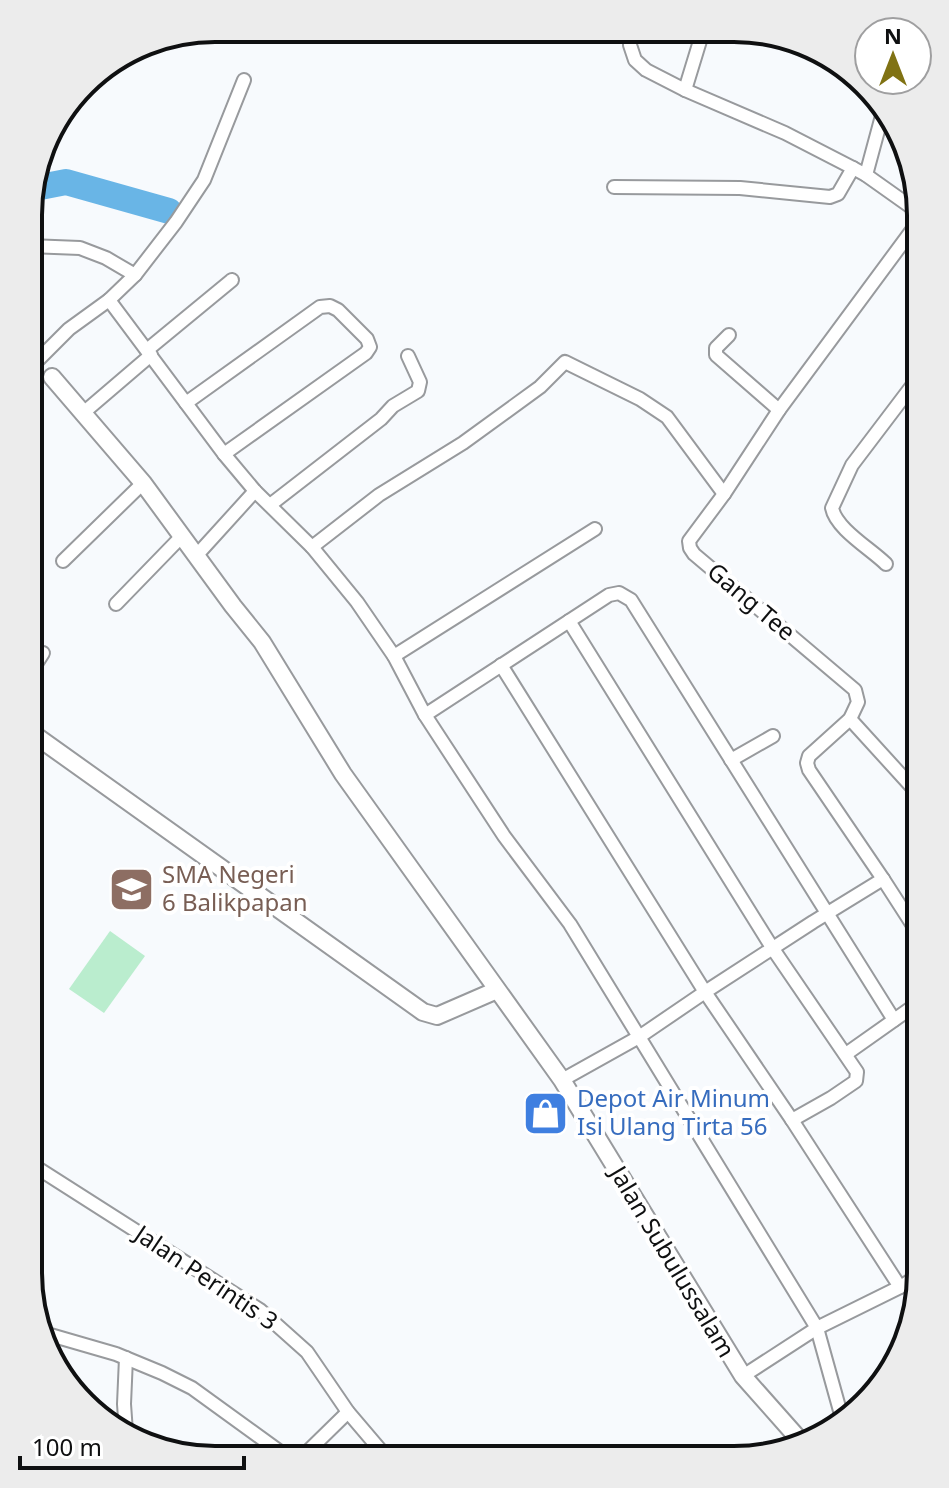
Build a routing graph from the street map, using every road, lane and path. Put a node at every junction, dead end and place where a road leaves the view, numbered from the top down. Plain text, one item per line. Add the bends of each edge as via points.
1 (630, 42) edge
2 (700, 42) edge
3 (244, 80) dead end
4 (685, 90) junction
5 (880, 123) edge
6 (853, 168) junction
7 (866, 175) junction
8 (614, 187) dead end
9 (907, 206) edge
10 (907, 235) edge
11 (42, 247) edge
12 (135, 275) junction
13 (232, 280) dead end
14 (109, 300) junction
15 (729, 335) dead end
16 (149, 353) junction
17 (42, 356) edge
18 (408, 356) dead end
19 (52, 377) dead end
20 (907, 392) edge
21 (186, 403) junction
22 (779, 410) junction
23 (82, 414) junction
24 (224, 454) junction
25 (143, 483) junction
26 (255, 491) junction
27 (724, 494) junction
28 (270, 505) junction
29 (595, 529) dead end
30 (182, 536) junction
31 (312, 547) junction
32 (196, 556) junction
33 (63, 561) dead end
34 (886, 564) dead end
35 (116, 604) dead end
36 (569, 621) junction
37 (394, 656) junction
38 (501, 665) junction
39 (425, 715) junction
40 (850, 719) junction
41 (773, 736) dead end
42 (42, 740) edge
43 (731, 760) junction
44 (907, 782) edge
45 (883, 879) junction
46 (827, 913) junction
47 (907, 916) edge
48 (773, 949) junction
49 (497, 990) junction
50 (705, 992) junction
51 (907, 1011) edge
52 (894, 1020) junction
53 (639, 1037) junction
54 (846, 1054) junction
55 (562, 1080) junction
56 (792, 1120) junction
57 (42, 1171) edge
58 (907, 1283) edge
59 (900, 1287) junction
60 (817, 1328) junction
61 (54, 1335) edge
62 (126, 1358) junction
63 (743, 1376) junction
64 (840, 1409) edge
65 (348, 1412) junction
66 (125, 1421) edge
67 (795, 1435) edge
68 (272, 1446) edge
69 (313, 1446) edge
70 (377, 1446) edge

1 - 4 street via 635,60 646,70
2 - 4 street
3 - 12 street via 204,180
4 - 6 street
5 - 7 street
6 - 7 street
6 - 8 street via 838,194 830,197 740,188
7 - 9 street
10 - 22 street, Gang Tee
11 - 12 street via 80,248
12 - 14 street
13 - 16 street
14 - 16 street
14 - 17 street
15 - 22 street via 716,355
16 - 21 street
16 - 23 street
18 - 28 street via 420,382 418,391
19 - 23 street, Jalan Subulussalam
20 - 34 street via 852,465 832,508 841,524
21 - 24 street
21 - 24 street via 320,307 338,310 367,339 366,353
22 - 27 street, Gang Tee
23 - 25 street, Jalan Subulussalam
24 - 26 street
25 - 30 street, Jalan Subulussalam
25 - 33 street
26 - 28 street
26 - 32 street
27 - 31 street via 667,417 565,362 515,406 379,495
27 - 40 street, Gang Tee via 689,541 690,548 855,690 858,702
28 - 31 street
29 - 37 street
30 - 32 street, Jalan Subulussalam
30 - 35 street
31 - 37 street
32 - 49 street, Jalan Subulussalam via 262,642 343,774
36 - 38 street
36 - 43 street via 609,595 619,593 631,600
36 - 48 street
37 - 39 street
38 - 39 street
38 - 50 street
39 - 53 street via 504,836 570,924
40 - 44 street
40 - 45 street via 807,763
41 - 43 street
42 - 49 street via 423,1012 437,1016
43 - 46 street
45 - 46 street
45 - 47 street
46 - 48 street
46 - 52 street
48 - 50 street
48 - 54 street
49 - 55 street, Jalan Subulussalam
50 - 53 street
50 - 56 street
51 - 52 street
52 - 54 street
53 - 55 street
53 - 60 street
54 - 56 street via 857,1072 856,1081
55 - 63 street, Jalan Subulussalam
56 - 59 street
57 - 65 street, Jalan Perintis 3 via 260,1310 307,1352
58 - 59 street
59 - 60 street
60 - 63 street
60 - 64 street
61 - 62 street
62 - 66 street
62 - 68 street via 192,1388
63 - 67 street, Jalan Subulussalam
65 - 69 street
65 - 70 street, Jalan Perintis 3

